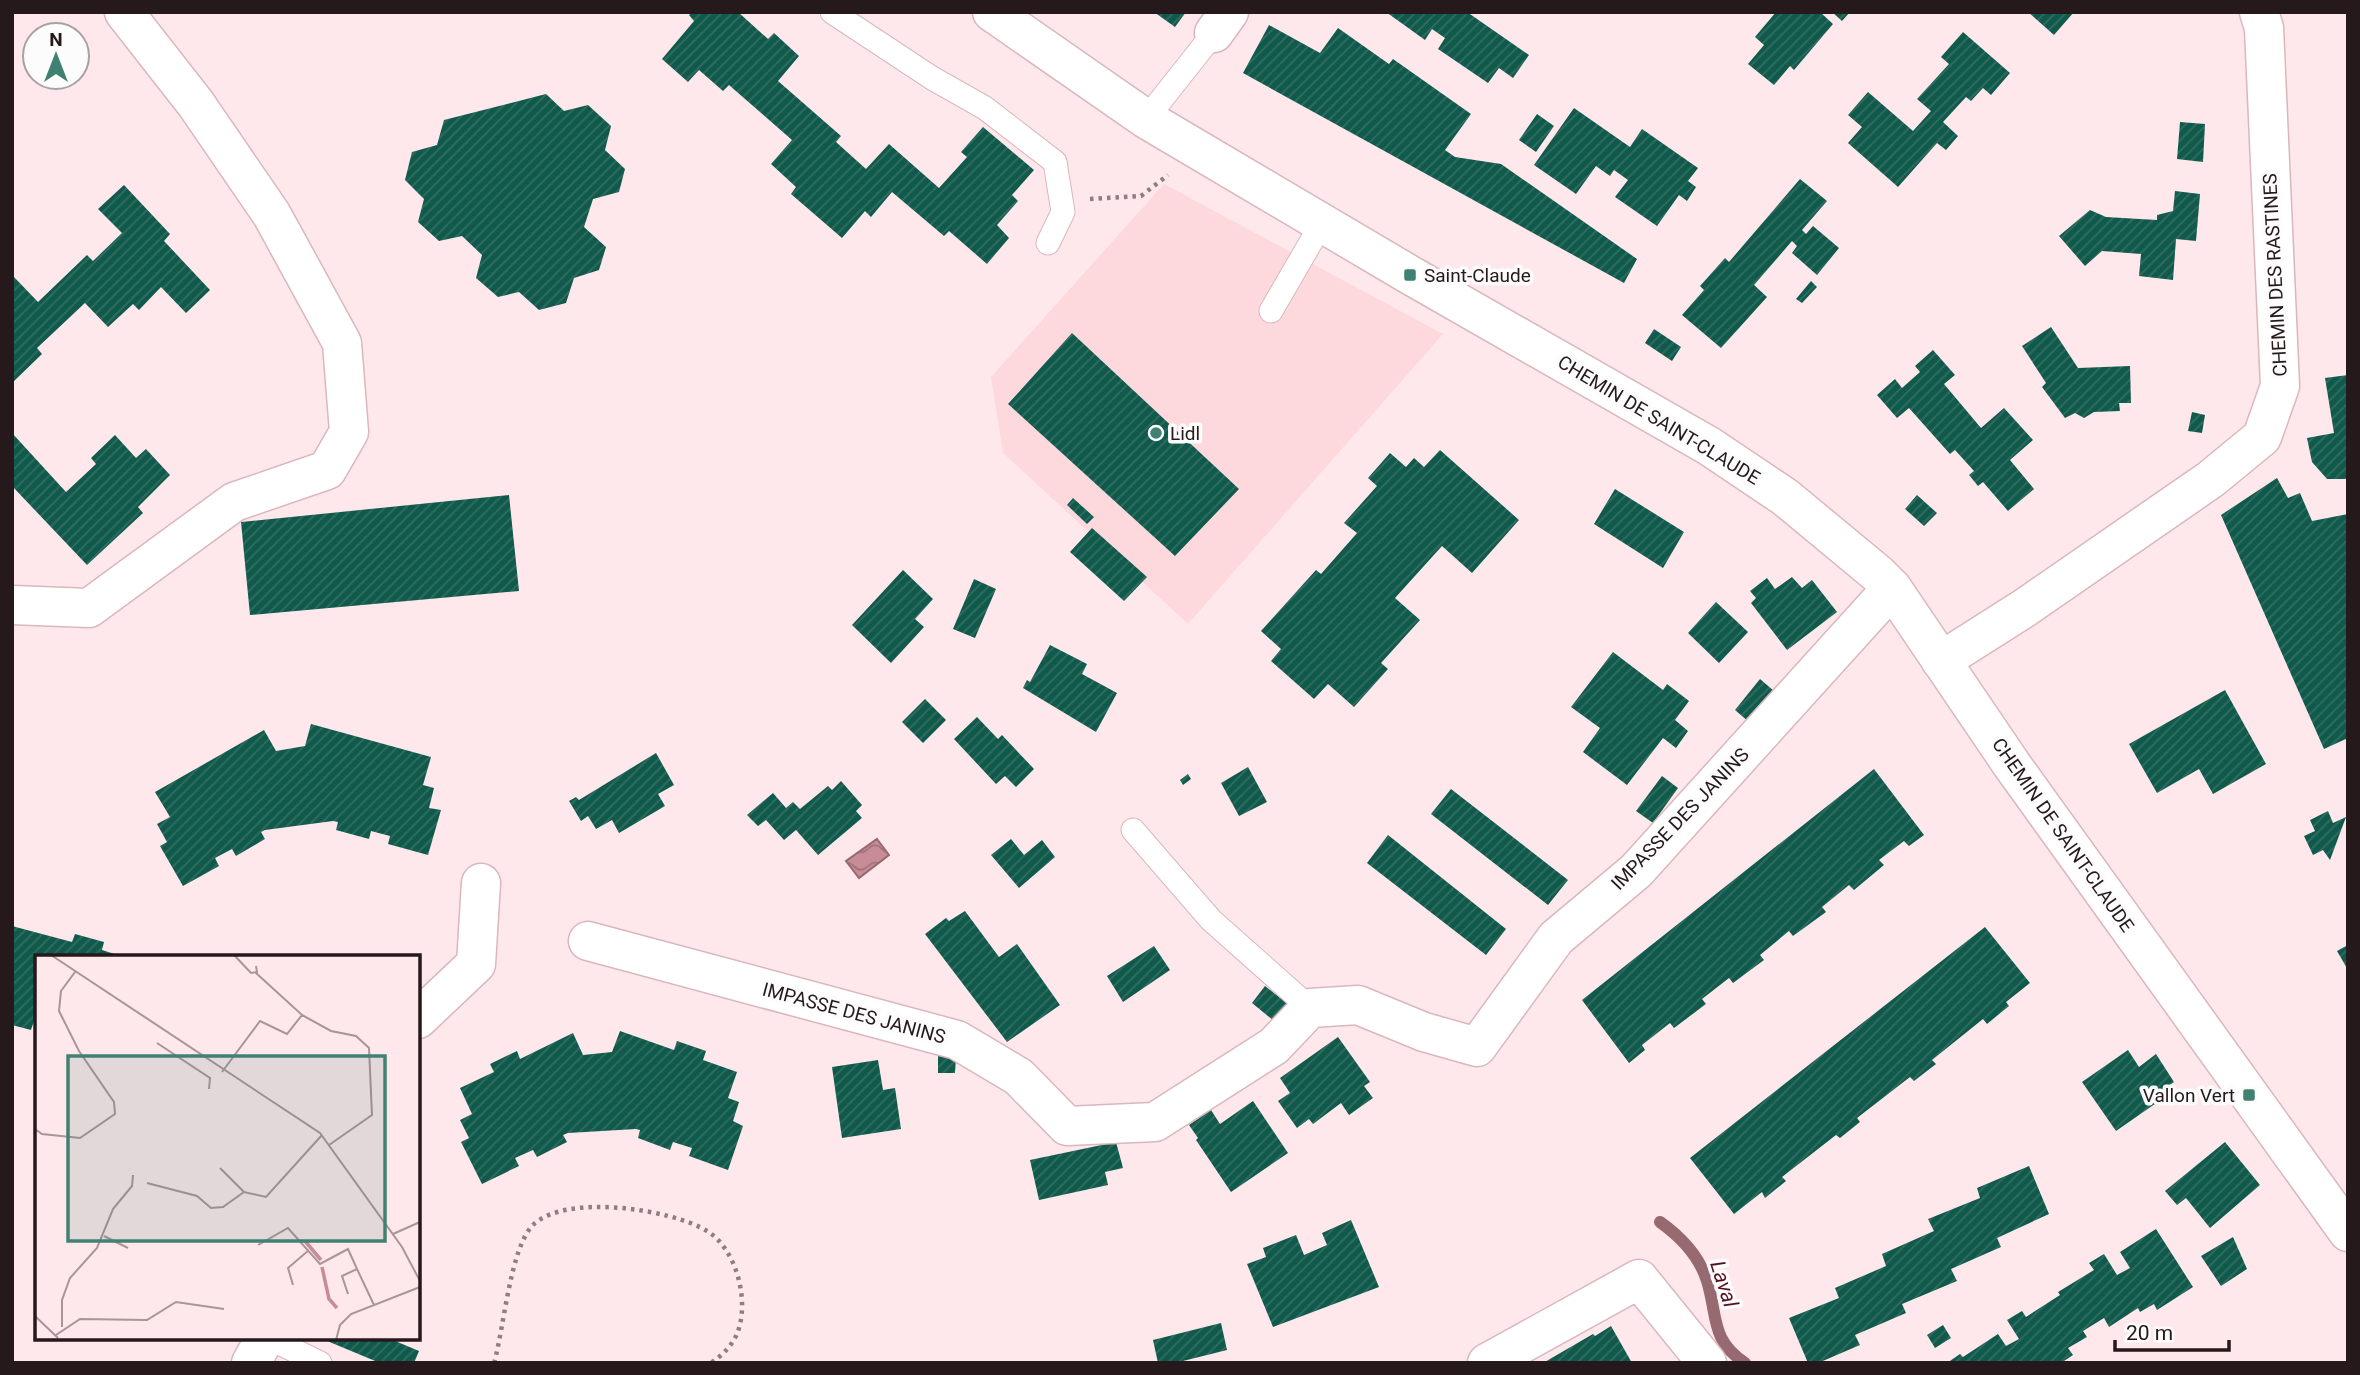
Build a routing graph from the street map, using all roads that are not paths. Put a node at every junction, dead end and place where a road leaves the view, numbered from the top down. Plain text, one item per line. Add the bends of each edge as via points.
1 (124, 12) edge
2 (832, 12) edge
3 (992, 12) edge
4 (2259, 12) edge
5 (1222, 23) edge
6 (1146, 118) junction
7 (1322, 223) junction
8 (1048, 243) dead end
9 (1271, 311) dead end
10 (1892, 588) junction
11 (12, 605) edge
12 (1941, 661) junction
13 (1133, 831) dead end
14 (481, 883) dead end
15 (587, 941) dead end
16 (1310, 1008) junction
17 (420, 1017) edge
18 (2348, 1232) edge
19 (266, 1340) edge
20 (271, 1340) edge
21 (251, 1363) edge
22 (320, 1363) edge
23 (1487, 1363) edge
24 (1707, 1363) edge

1 - 11 street via 196,104 272,215 342,343 349,432 327,470 234,502 89,608
2 - 8 lane via 985,108 1055,162 1063,212
3 - 6 street, CHEMIN DE SAINT-CLAUDE
4 - 12 street, CHEMIN DES RASTINES via 2264,28 2280,386 2262,437 2211,479
5 - 6 lane
6 - 7 street, CHEMIN DE SAINT-CLAUDE
7 - 9 lane
7 - 10 street, CHEMIN DE SAINT-CLAUDE via 1709,446 1785,497
10 - 12 street, CHEMIN DE SAINT-CLAUDE
10 - 16 street, IMPASSE DES JANINS via 1636,871 1556,938 1477,1047 1358,1005
12 - 18 street, CHEMIN DE SAINT-CLAUDE
13 - 16 lane via 1211,920
14 - 17 street via 476,964
15 - 16 street, IMPASSE DES JANINS via 957,1040 1019,1077 1068,1126 1155,1122 1274,1046
19 - 21 street
20 - 22 lane
23 - 24 street via 1639,1279

